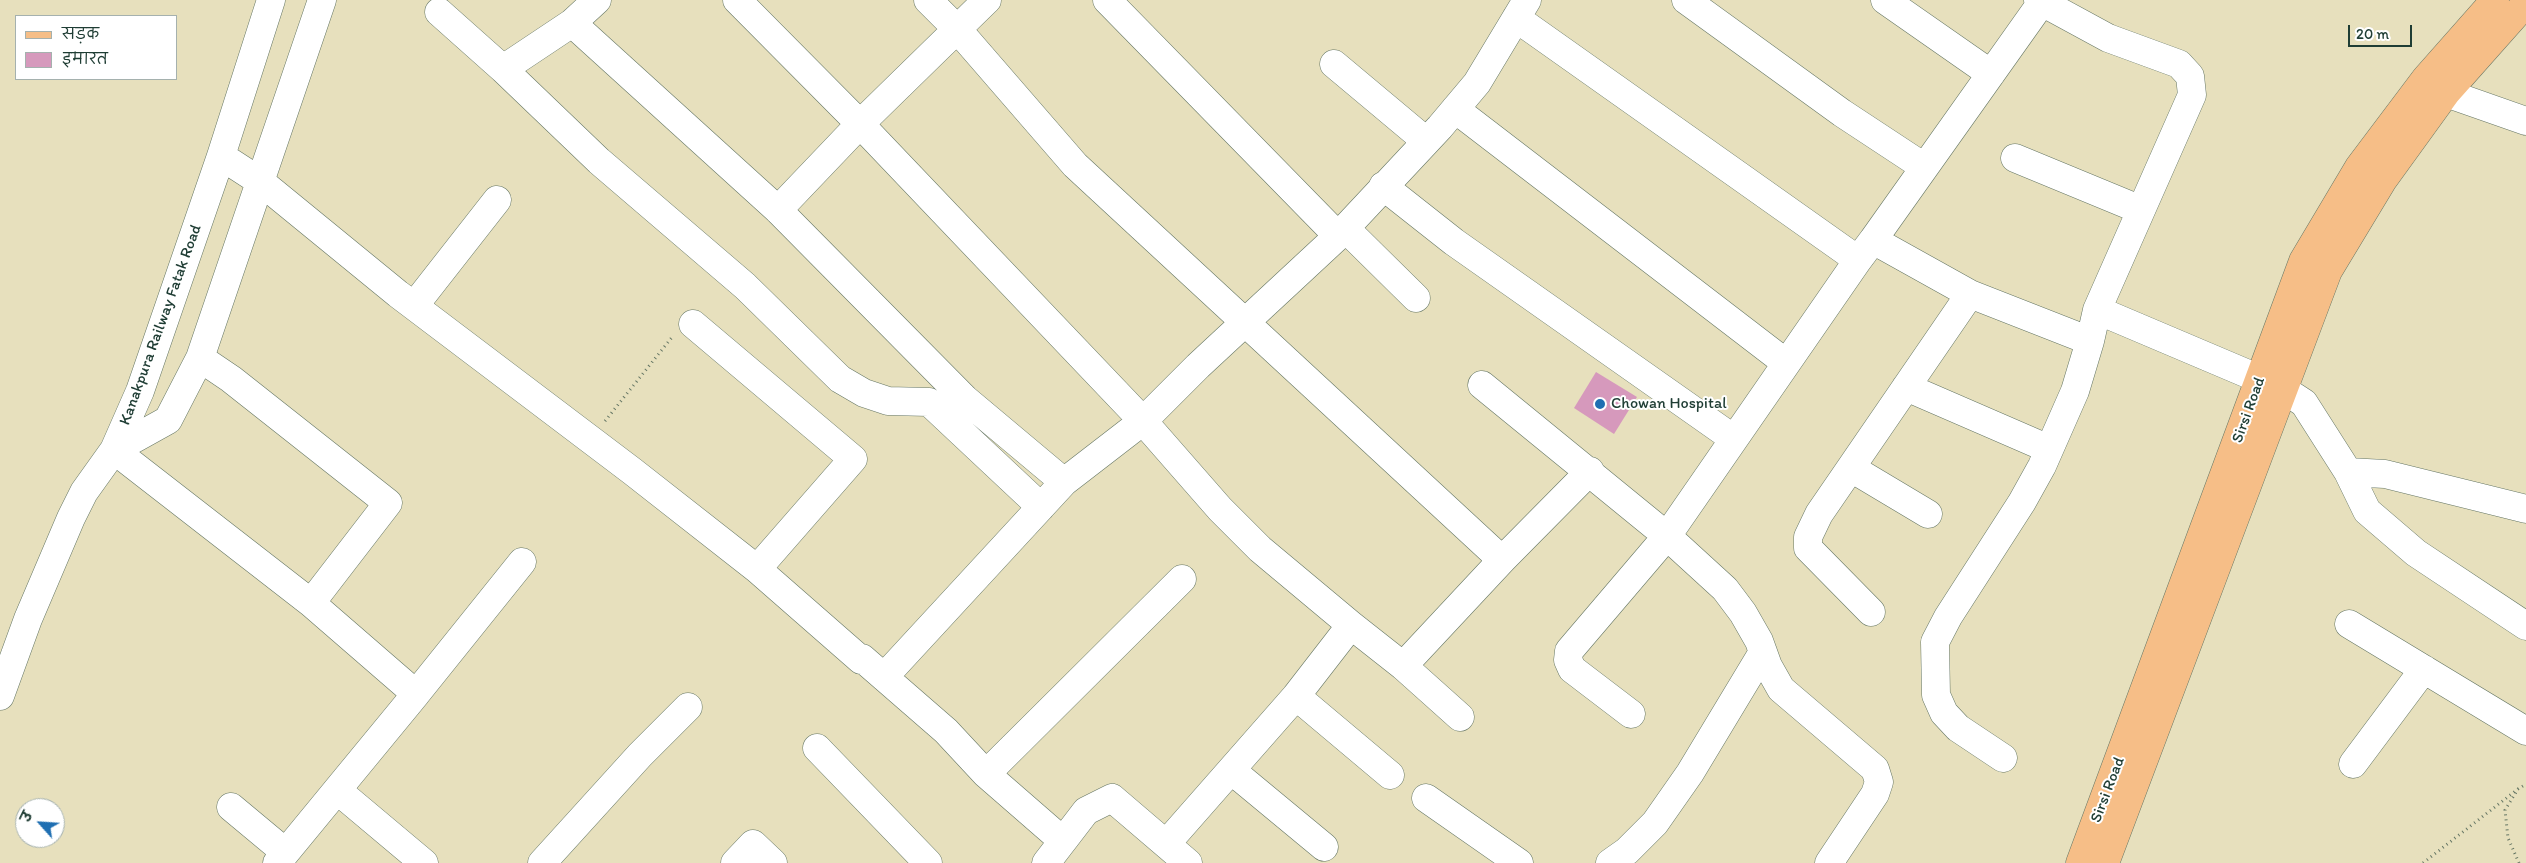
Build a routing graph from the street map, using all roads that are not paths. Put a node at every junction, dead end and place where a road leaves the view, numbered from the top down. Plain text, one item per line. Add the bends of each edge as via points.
1 (271, 0) edge
2 (322, 0) edge
3 (597, 0) edge
4 (738, 0) edge
5 (928, 0) edge
6 (987, 0) edge
7 (1107, 0) edge
8 (1686, 0) edge
9 (1885, 0) edge
10 (2495, 0) edge
11 (2040, 1) edge
12 (2526, 3) edge
13 (1522, 9) edge
14 (439, 12) dead end
15 (572, 23) junction
16 (958, 30) junction
17 (1334, 64) dead end
18 (504, 69) junction
19 (1991, 74) junction
20 (2446, 93) junction
21 (1455, 109) junction
22 (2526, 121) edge
23 (860, 124) junction
24 (1426, 141) junction
25 (221, 156) junction
26 (2015, 158) dead end
27 (1924, 167) junction
28 (261, 182) junction
29 (1383, 186) junction
30 (497, 200) dead end
31 (778, 210) junction
32 (2141, 210) junction
33 (1341, 232) junction
34 (1865, 250) junction
35 (1970, 294) junction
36 (1416, 298) dead end
37 (414, 306) junction
38 (2098, 310) junction
39 (693, 324) road end
40 (1244, 324) junction
41 (2090, 341) junction
42 (200, 358) junction
43 (1786, 363) junction
44 (2272, 384) junction
45 (1482, 385) dead end
46 (1906, 387) junction
47 (1143, 421) junction
48 (1734, 438) junction
49 (114, 450) junction
50 (2049, 450) junction
51 (1851, 468) junction
52 (1590, 471) junction
53 (2348, 472) junction
54 (1064, 482) junction
55 (1041, 507) junction
56 (2526, 509) edge
57 (1928, 514) dead end
58 (1667, 536) junction
59 (1502, 560) junction
60 (522, 562) dead end
61 (756, 569) junction
62 (1182, 579) dead end
63 (311, 603) junction
64 (1871, 612) dead end
65 (2349, 624) dead end
66 (1351, 625) junction
67 (2526, 626) edge
68 (1763, 652) junction
69 (1403, 666) junction
70 (2424, 669) junction
71 (884, 677) junction
72 (416, 694) junction
73 (0, 696) edge
74 (1296, 696) junction
75 (688, 707) dead end
76 (1631, 714) dead end
77 (1460, 717) dead end
78 (2526, 731) edge
79 (817, 748) dead end
80 (2003, 758) dead end
81 (2354, 764) dead end
82 (1232, 770) junction
83 (986, 774) junction
84 (1390, 775) dead end
85 (337, 790) junction
86 (1426, 798) dead end
87 (231, 807) dead end
88 (1063, 841) junction
89 (1166, 844) junction
90 (1324, 847) dead end
91 (281, 857) edge
92 (424, 863) edge
93 (542, 863) edge
94 (735, 863) edge
95 (774, 863) edge
96 (928, 863) edge
97 (1046, 863) edge
98 (1188, 863) edge
99 (1519, 863) edge
100 (1610, 863) edge
101 (1828, 863) edge
102 (2080, 863) edge
103 (2105, 863) edge

1 - 25 street, Kanakpura Railway Fatak Road
2 - 28 street, Kanakpura Railway Fatak Road
3 - 15 street
4 - 23 street
5 - 16 street
6 - 16 street
7 - 33 street
8 - 27 street via 1842,113
9 - 19 street
10 - 44 main road, Sirsi Road via 2426,78 2359,167 2303,261
11 - 19 street
11 - 32 street via 2108,38 2179,64 2190,76 2192,95
12 - 20 main road, Sirsi Road
13 - 21 street via 1477,83
13 - 34 street
14 - 18 street
15 - 18 street
15 - 31 street
16 - 23 street
16 - 40 street via 1074,165
17 - 24 street
18 - 55 street via 599,161 745,286 840,379 864,393 888,401 929,402
19 - 27 street
20 - 22 street
20 - 44 main road, Sirsi Road via 2383,180 2328,271
21 - 24 street
21 - 43 street
23 - 31 street
23 - 47 street
24 - 29 street
25 - 28 street
25 - 49 street, Kanakpura Railway Fatak Road via 140,390
26 - 32 street
27 - 34 street
28 - 37 street
28 - 42 street, Kanakpura Railway Fatak Road
29 - 33 street
29 - 48 street via 1454,242
30 - 37 street
31 - 54 street via 965,399
32 - 38 street
33 - 36 street
33 - 40 street
34 - 35 street
34 - 43 street
35 - 41 street
35 - 46 street
37 - 61 street
38 - 41 street
38 - 44 street
39 - 61 street via 853,458
40 - 47 street
40 - 59 street
41 - 50 street via 2075,391
42 - 49 street, Kanakpura Railway Fatak Road via 168,420
42 - 63 street via 388,503
43 - 48 street
44 - 53 street via 2304,403
44 - 102 main road, Sirsi Road
44 - 103 main road, Sirsi Road
45 - 52 street
46 - 50 street
46 - 51 street
47 - 54 street
47 - 66 street via 1202,490 1260,549
48 - 58 street
49 - 63 street
49 - 73 street via 84,492 71,518 28,619
50 - 80 street via 2022,502 1935,642 1936,695 1944,713 1958,728
51 - 57 street
51 - 64 street via 1812,526 1808,548
52 - 58 street
52 - 59 street
53 - 56 street via 2385,474
53 - 67 street via 2367,511 2416,553
54 - 55 street
55 - 71 street
58 - 68 street via 1725,589 1743,613
58 - 76 street via 1569,651 1572,669
59 - 69 street
60 - 72 street
61 - 71 street
62 - 83 street
63 - 72 street
65 - 70 street
66 - 69 street
66 - 74 street
68 - 100 street via 1690,773 1655,823
68 - 101 street via 1781,689 1875,769 1879,782 1875,794
69 - 77 street
70 - 78 street
70 - 81 street
71 - 83 street via 946,731
72 - 85 street
74 - 82 street
74 - 84 street
75 - 93 street
79 - 96 street
82 - 89 street
82 - 90 street
83 - 88 street
85 - 91 street
85 - 92 street
86 - 99 street
87 - 91 street
88 - 89 street via 1086,812 1112,798
88 - 97 street
89 - 98 street
94 - 95 street via 753,844

